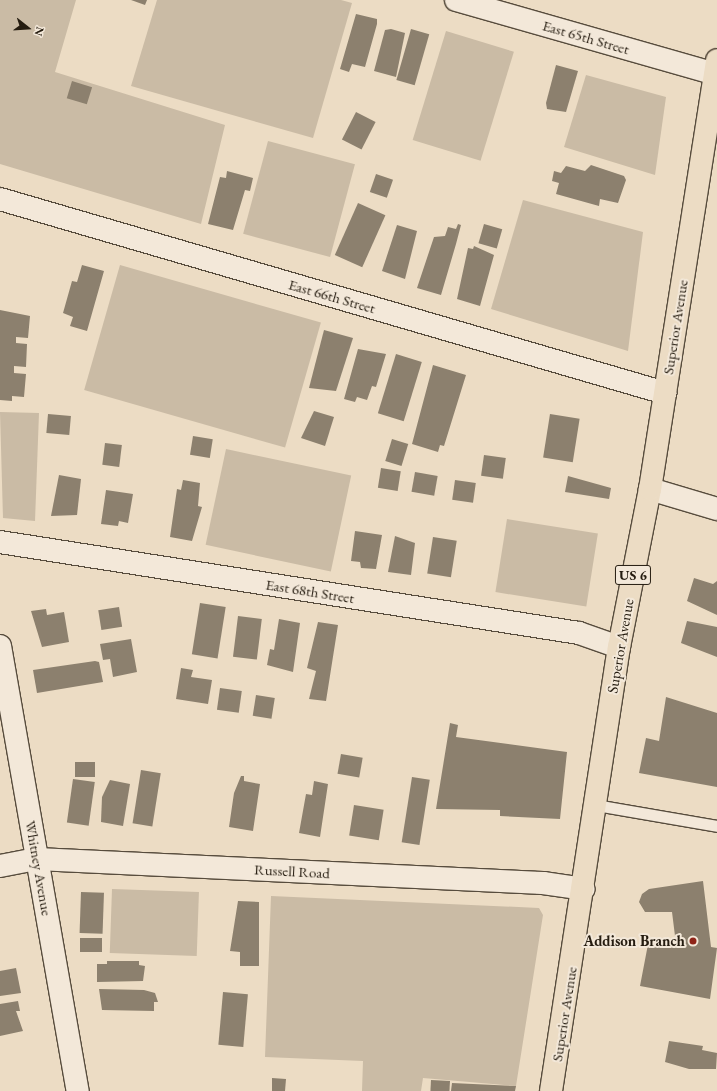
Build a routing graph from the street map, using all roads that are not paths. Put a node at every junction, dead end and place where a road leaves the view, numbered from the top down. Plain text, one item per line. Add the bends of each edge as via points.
1 (456, 0) edge
2 (716, 69) edge
3 (0, 199) edge
4 (665, 393) junction
5 (650, 489) junction
6 (717, 509) edge
7 (0, 542) edge
8 (0, 646) edge
9 (619, 647) junction
10 (596, 805) junction
11 (717, 826) edge
12 (37, 859) junction
13 (0, 866) edge
14 (584, 889) junction
15 (78, 1091) edge
16 (551, 1091) edge

1 - 2 street, East 65th Street
2 - 4 main road, Superior Avenue / US 6
3 - 4 street, East 66th Street
4 - 5 main road, Superior Avenue / US 6
5 - 6 street
5 - 9 main road, Superior Avenue / US 6
7 - 9 street, East 68th Street via 579,633
8 - 12 street, Whitney Avenue
9 - 10 main road, Superior Avenue / US 6
10 - 11 lane
10 - 14 main road, Superior Avenue / US 6
12 - 13 street, Russell Road
12 - 14 street, Russell Road via 543,883
12 - 15 street, Whitney Avenue
14 - 16 main road, Superior Avenue / US 6

